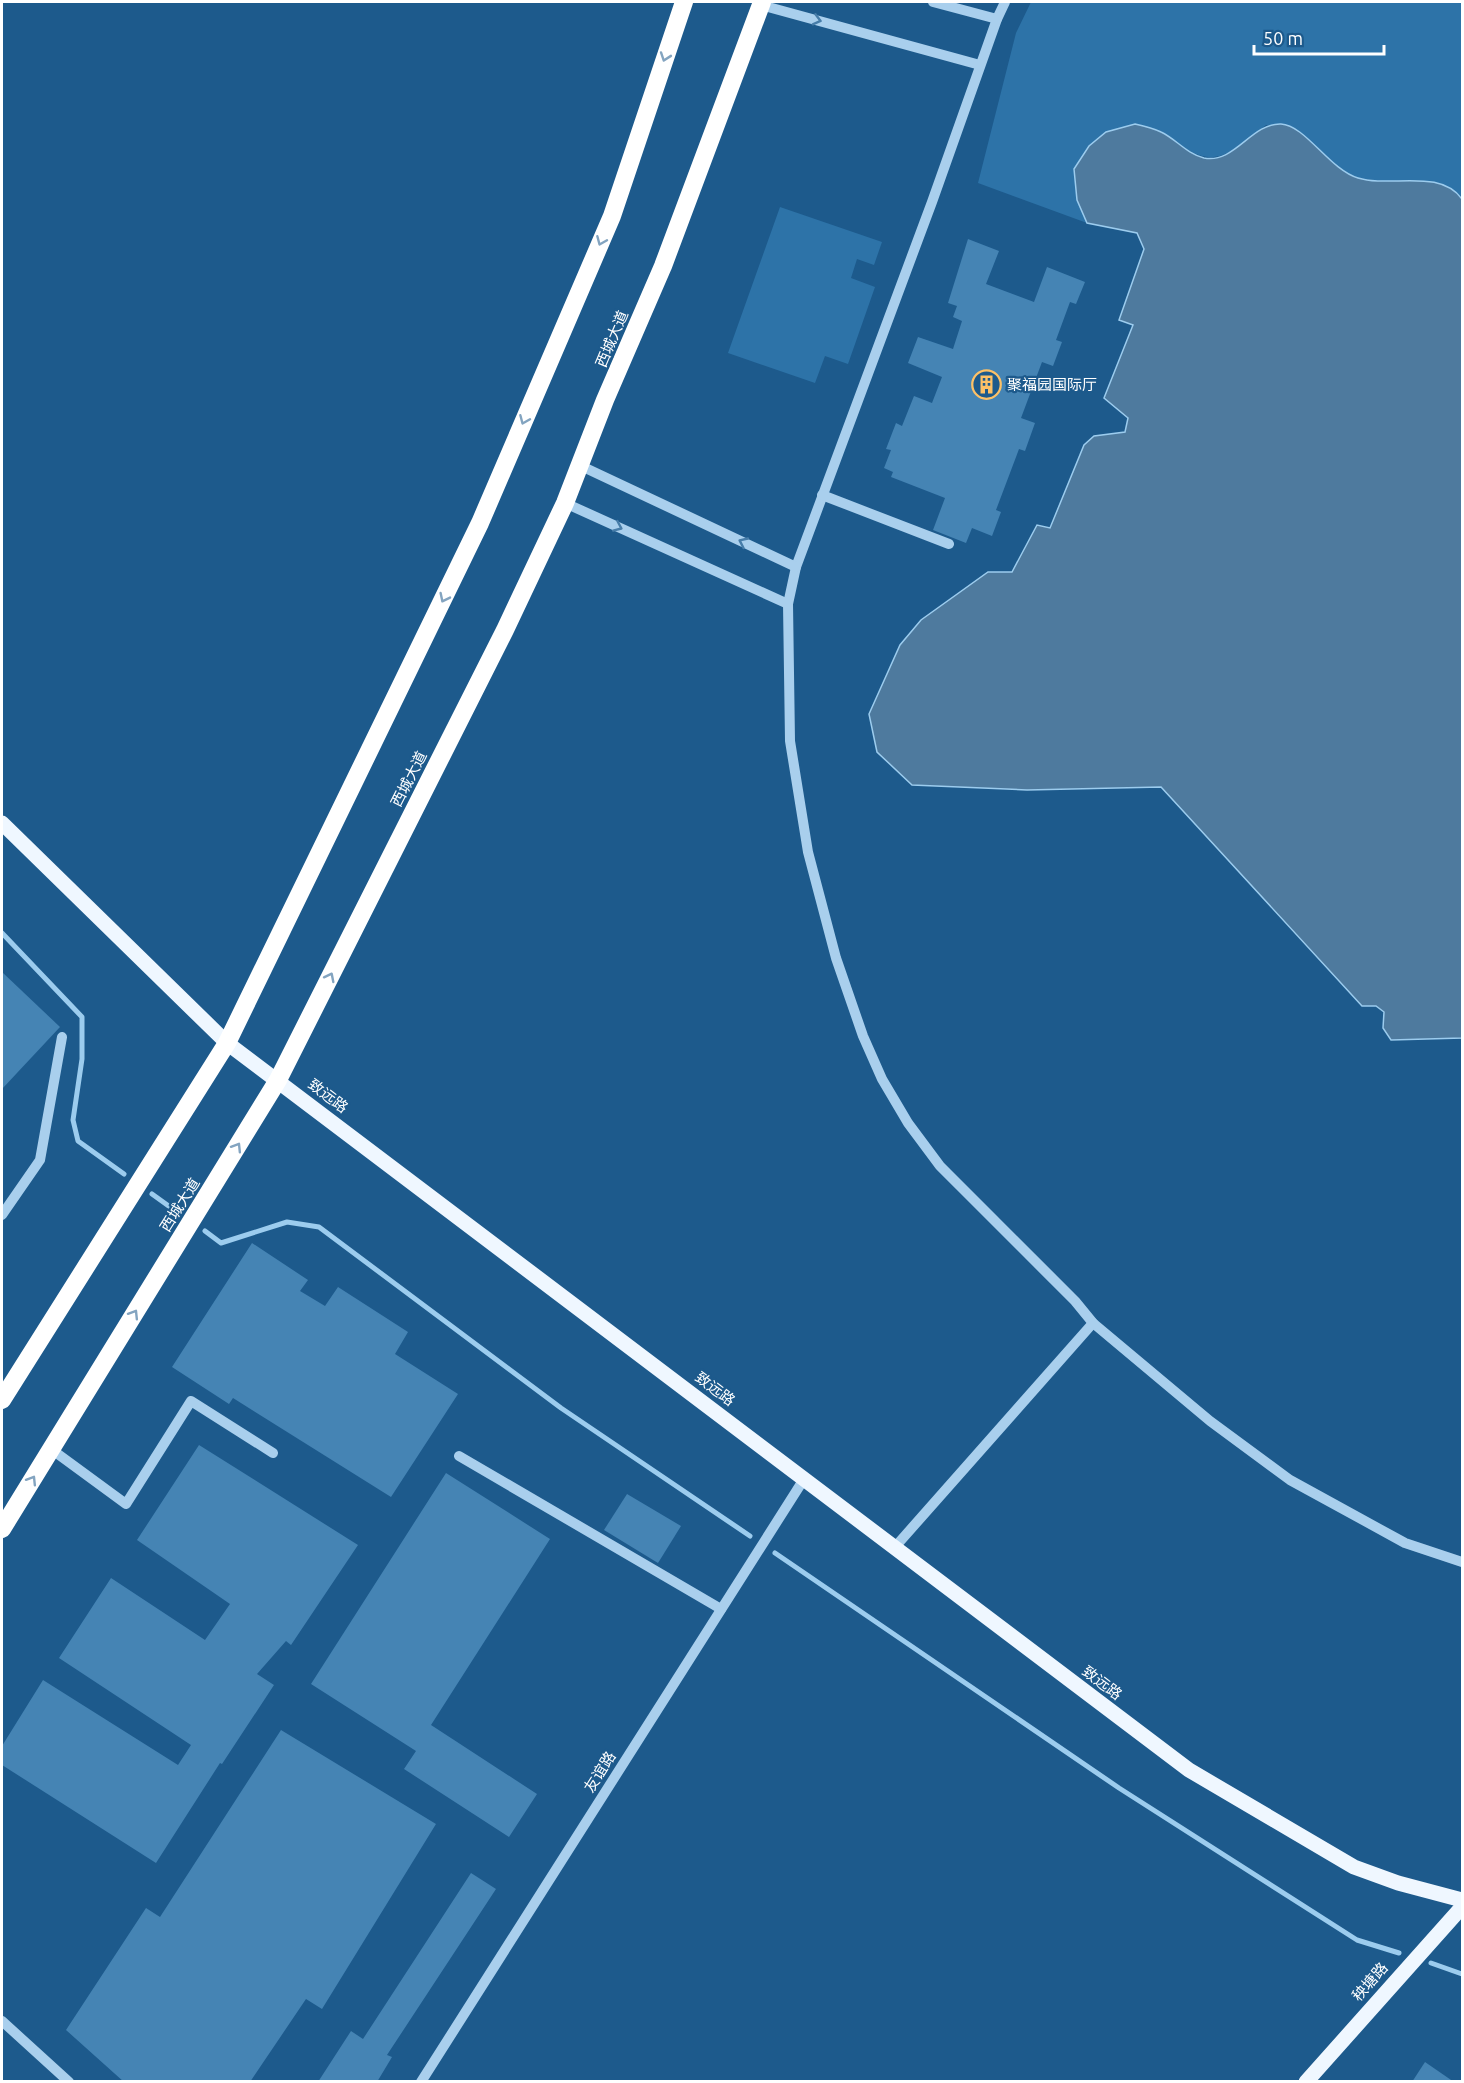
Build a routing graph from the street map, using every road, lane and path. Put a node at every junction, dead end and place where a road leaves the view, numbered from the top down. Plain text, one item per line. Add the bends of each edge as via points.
1 (684, 2) edge
2 (933, 2) edge
3 (1005, 2) edge
4 (761, 3) edge
5 (996, 19) junction
6 (980, 65) junction
7 (579, 465) junction
8 (822, 495) junction
9 (565, 503) junction
10 (949, 544) dead end
11 (796, 567) junction
12 (788, 604) junction
13 (2, 823) edge
14 (62, 1037) dead end
15 (227, 1043) junction
16 (278, 1080) junction
17 (2, 1215) edge
18 (1093, 1323) junction
19 (2, 1400) edge
20 (51, 1449) junction
21 (273, 1453) dead end
22 (459, 1456) dead end
23 (804, 1479) junction
24 (2, 1529) edge
25 (895, 1548) junction
26 (1462, 1562) edge
27 (721, 1609) junction
28 (1462, 1900) edge
29 (1462, 1907) edge
30 (2, 2020) edge
31 (69, 2082) edge
32 (421, 2082) edge
33 (1306, 2082) edge

1 -> 15 highway via 612,216 480,523
2 - 5 street
3 - 5 street
4 -> 6 street
4 - 7 highway, 西城大道 via 663,266
5 - 6 street
6 - 8 street
7 - 9 highway, 西城大道
11 -> 7 street
8 - 10 street
8 - 11 street
9 -> 12 street
16 -> 9 highway, 西城大道
11 - 12 street
12 - 18 street via 790,741 808,852 836,958 863,1036 908,1123 940,1166
13 - 15 main road, 致远路
14 - 17 street via 40,1160
15 - 16 main road, 致远路
15 - 19 highway
20 -> 16 highway, 西城大道
16 - 23 main road, 致远路
18 - 25 street
18 - 26 street via 1210,1421 1290,1480 1405,1544
20 - 21 street via 126,1504 191,1401
24 -> 20 highway, 西城大道
22 - 27 street
23 - 25 main road, 致远路
23 - 27 street, 友谊路
25 - 28 main road, 致远路 via 1189,1770 1354,1867
27 - 32 street, 友谊路
29 - 33 main road, 秧塘路
30 - 31 street

